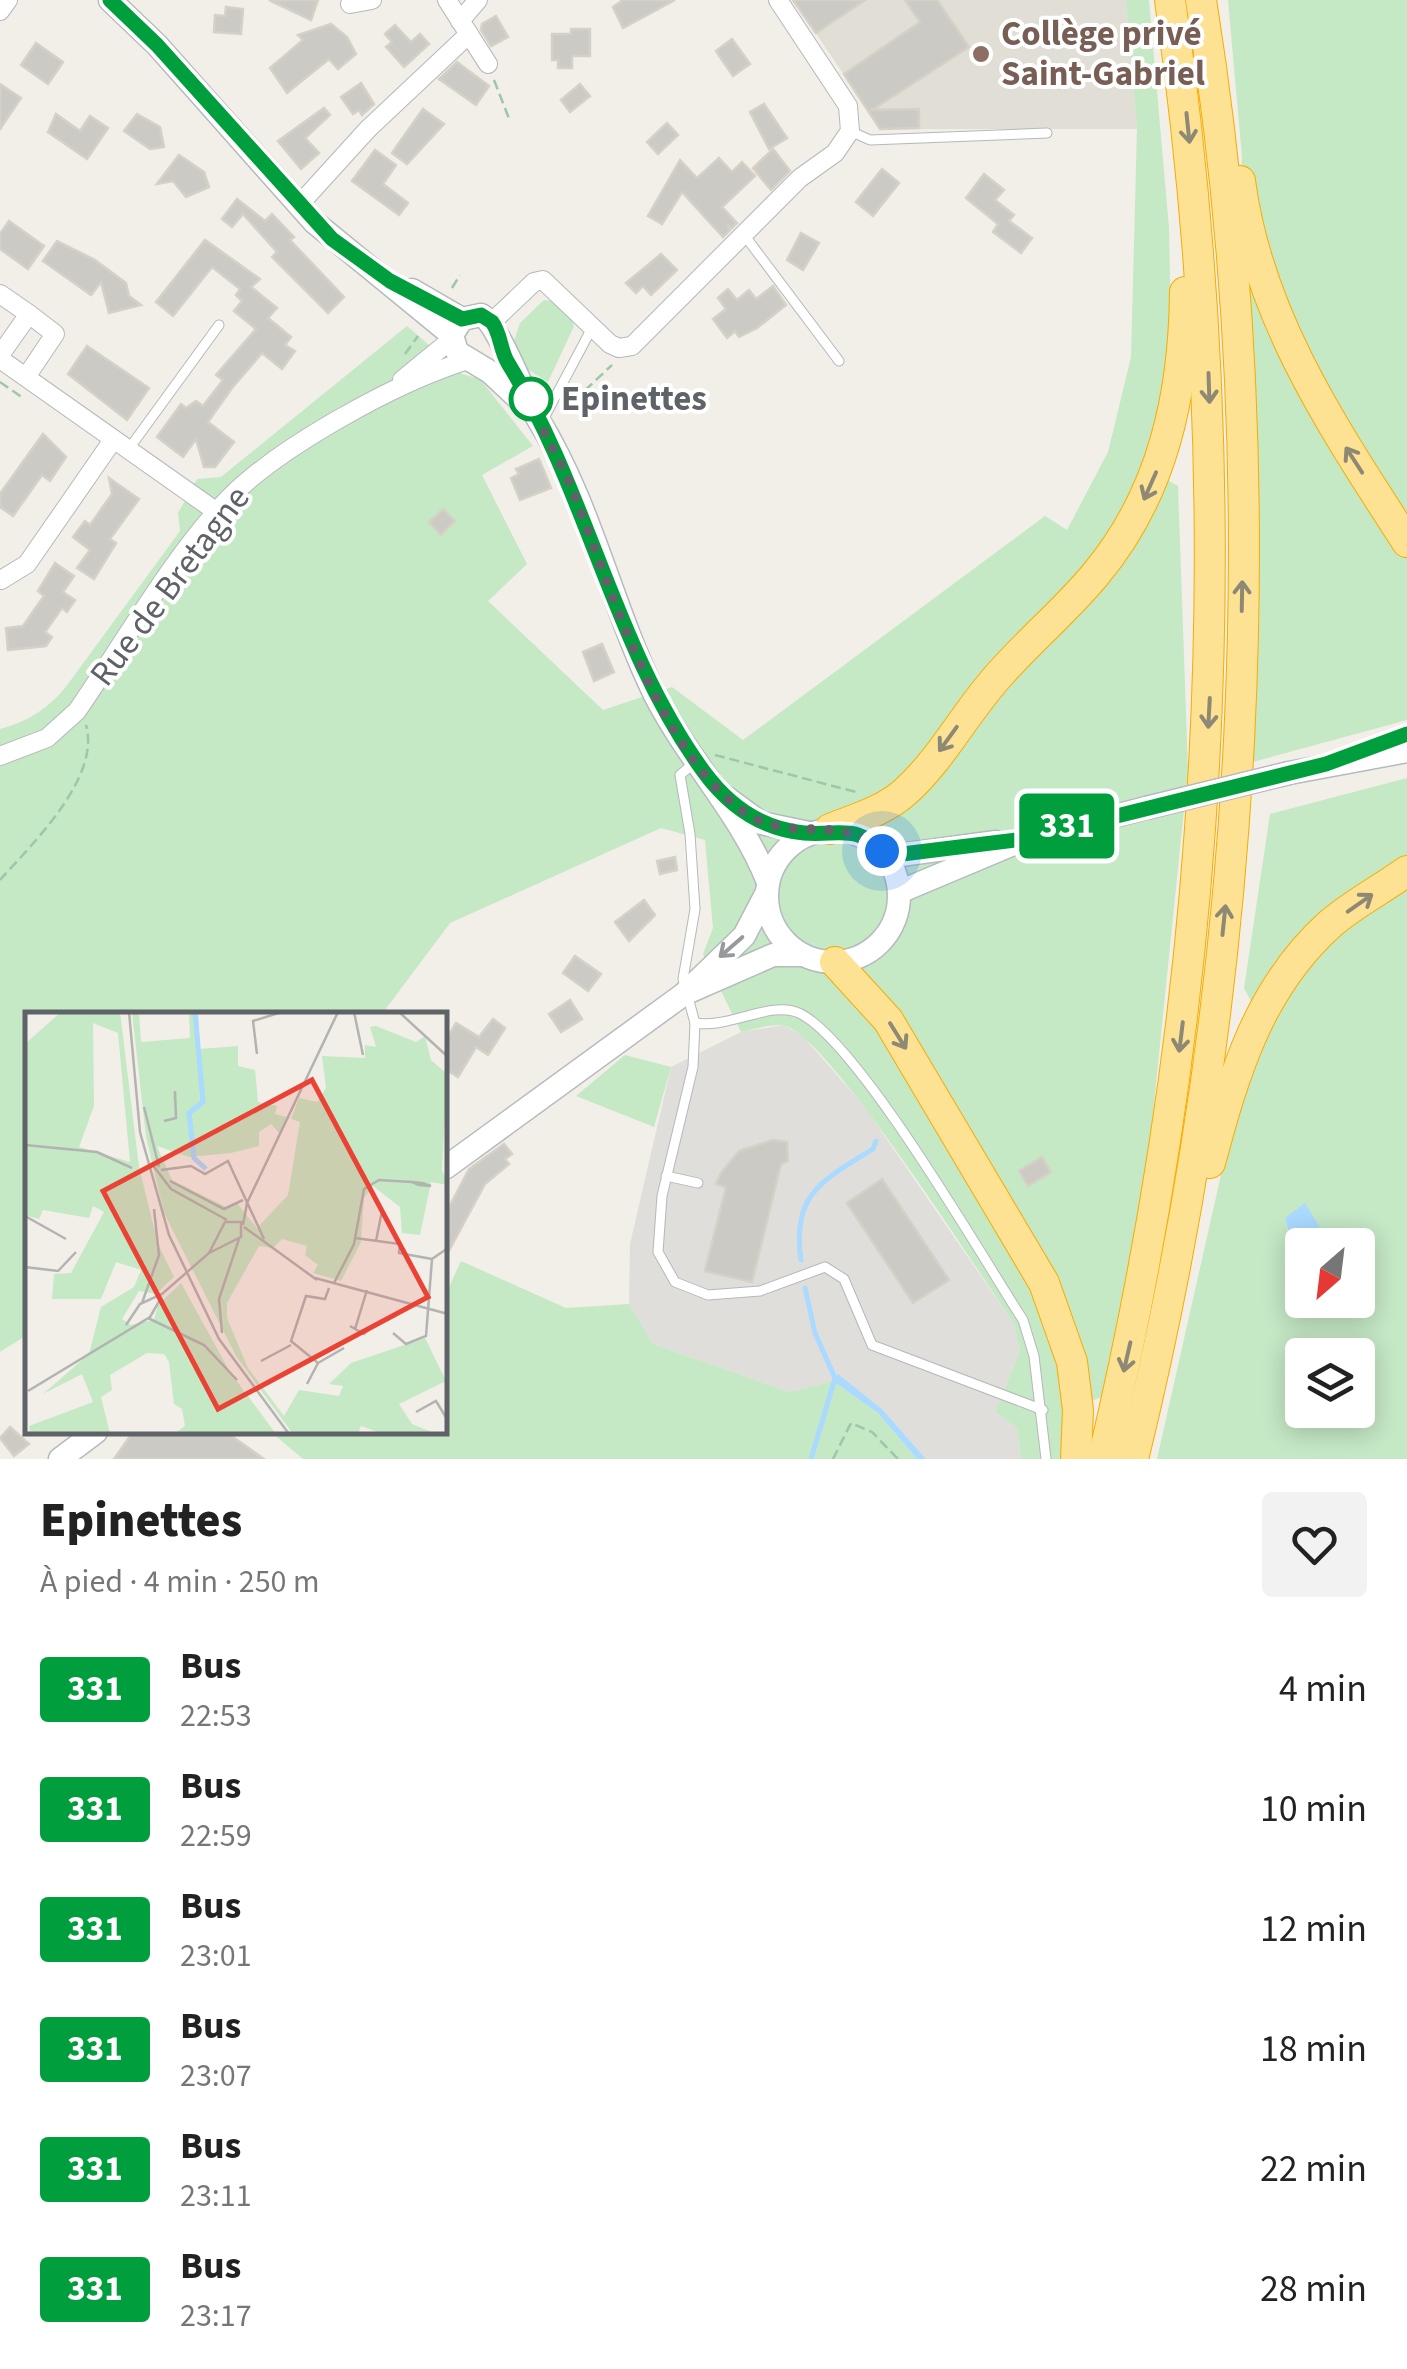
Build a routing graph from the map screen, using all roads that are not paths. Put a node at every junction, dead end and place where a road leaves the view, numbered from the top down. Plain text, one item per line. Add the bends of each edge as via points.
1 (8, 0) edge
2 (110, 0) edge
3 (372, 0) edge
4 (447, 0) edge
5 (478, 0) edge
6 (778, 0) edge
7 (1170, 0) edge
8 (1201, 0) edge
9 (350, 4) dead end
10 (0, 11) edge
11 (465, 27) junction
12 (1208, 41) junction
13 (488, 64) road end
14 (850, 131) junction
15 (1047, 133) dead end
16 (1194, 186) junction
17 (298, 206) junction
18 (746, 236) junction
19 (390, 281) junction
20 (0, 294) edge
21 (28, 314) junction
22 (219, 324) dead end
23 (592, 326) junction
24 (455, 331) junction
25 (495, 332) junction
26 (0, 357) edge
27 (472, 361) junction
28 (840, 361) dead end
29 (26, 377) junction
30 (397, 388) junction
31 (541, 423) junction
32 (121, 445) junction
33 (217, 512) junction
34 (1407, 542) edge
35 (1, 580) edge
36 (1407, 734) edge
37 (1407, 751) edge
38 (0, 756) edge
39 (697, 761) junction
40 (1326, 764) junction
41 (719, 791) junction
42 (820, 831) junction
43 (1024, 839) junction
44 (886, 856) junction
45 (1407, 872) edge
46 (767, 887) junction
47 (899, 892) junction
48 (803, 955) junction
49 (834, 962) junction
50 (684, 994) junction
51 (695, 1024) junction
52 (448, 1166) edge
53 (666, 1176) junction
54 (698, 1183) dead end
55 (1185, 1225) junction
56 (1043, 1410) junction
57 (93, 1434) edge
58 (60, 1459) edge
59 (1046, 1459) edge
60 (1076, 1459) edge
61 (1103, 1459) edge
62 (1133, 1459) edge

1 - 10 street
2 - 17 main road
3 - 9 street
4 - 11 street
5 - 11 street
6 - 14 street via 848,106
7 -> 16 highway
8 - 12 highway
11 - 13 street
11 - 17 street
34 -> 12 highway via 1331,426 1268,292 1241,189 1224,64
55 -> 12 highway via 1227,890 1242,598 1234,314
14 - 15 lane via 870,140
14 - 18 street
16 -> 42 highway via 1182,210 1182,370 1148,492 1096,574 1000,674 923,773 882,808
16 -> 61 highway via 1212,517 1202,830 1169,1128
17 - 19 main road
18 - 23 street via 632,346 618,348
18 - 28 lane
19 - 24 main road
19 - 24 main road via 431,319
20 - 21 street
21 - 26 street
21 - 29 street via 55,334
22 - 32 lane
23 - 25 street via 543,280 534,282
23 - 31 lane
24 - 25 main road via 481,315
24 - 27 main road via 456,352
24 - 30 street, Rue de Bretagne
25 - 27 main road via 491,356
25 - 31 main road
26 - 29 street
27 - 30 street, Rue de Bretagne
27 - 31 main road
29 - 32 street
30 - 33 street, Rue de Bretagne via 265,468
31 - 39 main road via 636,653
32 - 33 street
32 - 35 street via 27,564
33 - 38 street, Rue de Bretagne via 76,712 47,738
36 - 40 main road
37 - 40 main road
39 - 41 main road
39 - 50 lane via 680,774 695,909
40 - 43 main road, bridge
41 - 42 main road via 762,822
41 - 46 main road
42 - 44 main road via 864,837
42 - 46 main road via 780,856
43 - 44 main road
43 - 47 main road
44 - 47 main road
55 -> 45 highway via 1200,1202 1251,1032 1278,982 1333,922
46 - 48 main road via 776,930
46 -> 50 main road via 744,936
47 - 49 main road via 895,918 880,943
48 - 49 main road
48 - 50 main road via 773,955
49 -> 60 highway via 888,1020 1044,1282 1072,1362
50 - 51 lane
50 - 52 main road
51 - 53 lane via 693,1066
51 - 56 lane via 719,1026 786,1010 819,1028 894,1118 1023,1320
53 - 54 lane
53 - 56 lane via 658,1252 675,1282 689,1291 737,1295 825,1267 844,1279 872,1345
55 - 62 highway
56 - 59 lane
57 - 58 main road

